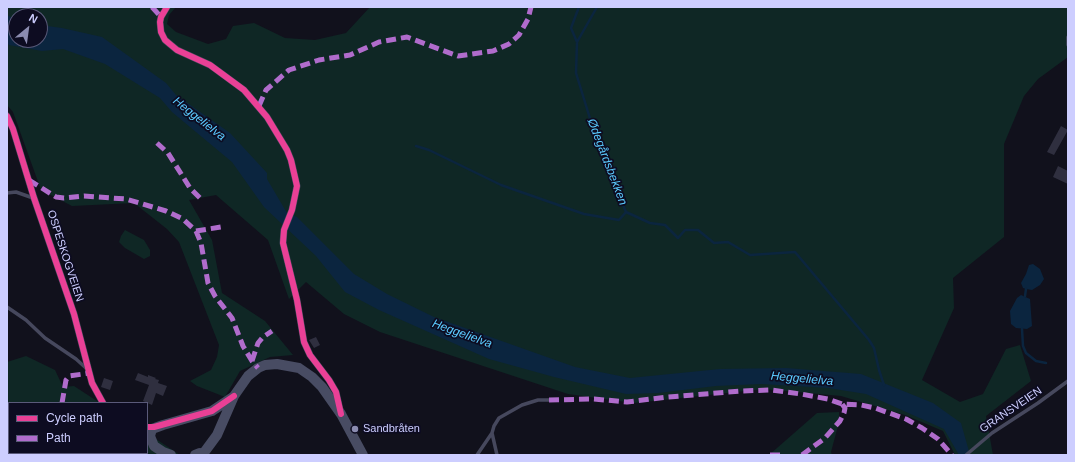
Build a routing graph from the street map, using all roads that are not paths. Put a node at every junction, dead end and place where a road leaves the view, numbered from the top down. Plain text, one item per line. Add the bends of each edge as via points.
1 (167, 7) edge
2 (1068, 37) edge
3 (1068, 45) edge
4 (7, 116) edge
5 (7, 193) edge
6 (34, 198) junction
7 (7, 307) edge
8 (90, 371) junction
9 (1068, 381) edge
10 (234, 396) junction
11 (549, 400) dead end
12 (102, 402) edge
13 (341, 414) junction
14 (151, 427) edge
15 (492, 433) junction
16 (150, 444) edge
17 (171, 455) edge
18 (195, 455) edge
19 (363, 455) edge
20 (477, 455) edge
21 (497, 455) edge
22 (966, 455) edge

1 - 13 street via 160,22 165,40 177,50 210,65 244,90 259,106 287,150 297,186 292,210 284,230 284,243 304,342 336,392
2 - 3 lane
4 - 6 street, OSPESKOGVEIEN
5 - 6 lane via 16,192
6 - 8 street, OSPESKOGVEIEN via 74,314
7 - 8 lane
8 - 12 street, OSPESKOGVEIEN via 92,383
9 - 22 lane, GRANSVEIEN via 992,432
10 - 13 street via 248,376 258,368 271,364 285,364 299,368 312,377
10 - 14 street via 212,411
10 - 18 street via 218,435 203,454
11 - 15 lane via 529,402 509,411 499,418
13 - 19 street
14 - 16 street
15 - 20 lane
15 - 21 lane
16 - 17 street

